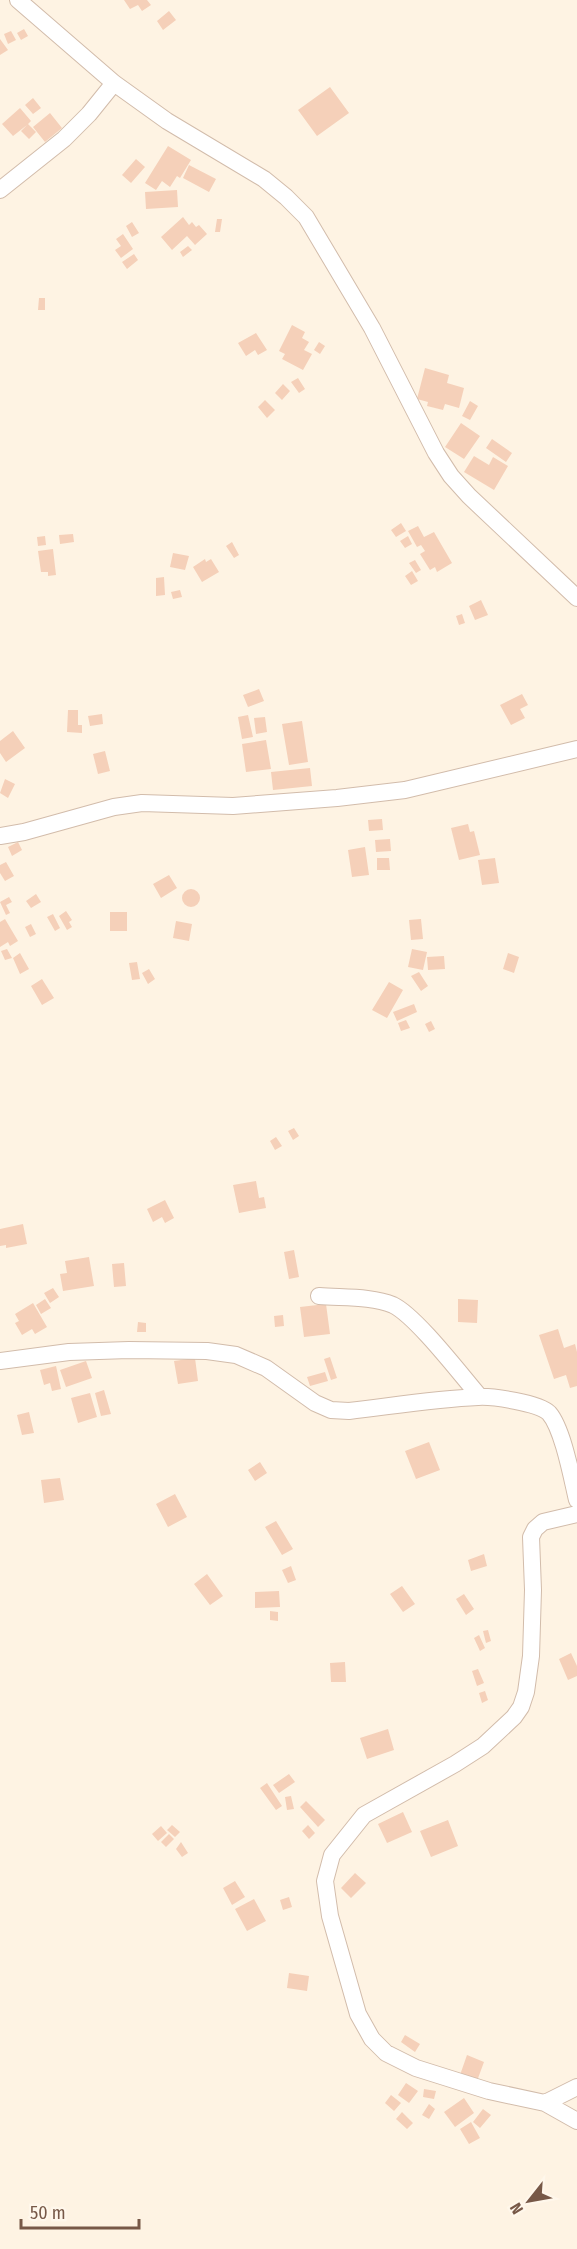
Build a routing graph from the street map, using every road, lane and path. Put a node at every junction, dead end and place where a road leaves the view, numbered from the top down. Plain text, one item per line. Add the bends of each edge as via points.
1 (18, 0) edge
2 (114, 84) junction
3 (0, 190) edge
4 (577, 598) edge
5 (577, 749) edge
6 (0, 836) edge
7 (319, 1296) dead end
8 (0, 1361) edge
9 (480, 1397) junction
10 (577, 1500) edge
11 (577, 1514) edge
12 (577, 2087) edge
13 (544, 2103) junction
14 (577, 2121) edge

1 - 2 street
2 - 3 street via 64,139
2 - 4 street via 264,179 306,217 372,328 451,476
5 - 6 street via 405,790 233,806 142,803
7 - 9 street via 393,1305 409,1317
8 - 9 street via 69,1352 207,1351 252,1361 331,1410
9 - 10 street via 536,1406 548,1412 560,1435
11 - 13 street via 543,1522 531,1537 531,1656 521,1707 483,1746 364,1815 332,1856 325,1881 330,1916 355,2004 372,2039 386,2053 416,2068
12 - 13 street
13 - 14 street

